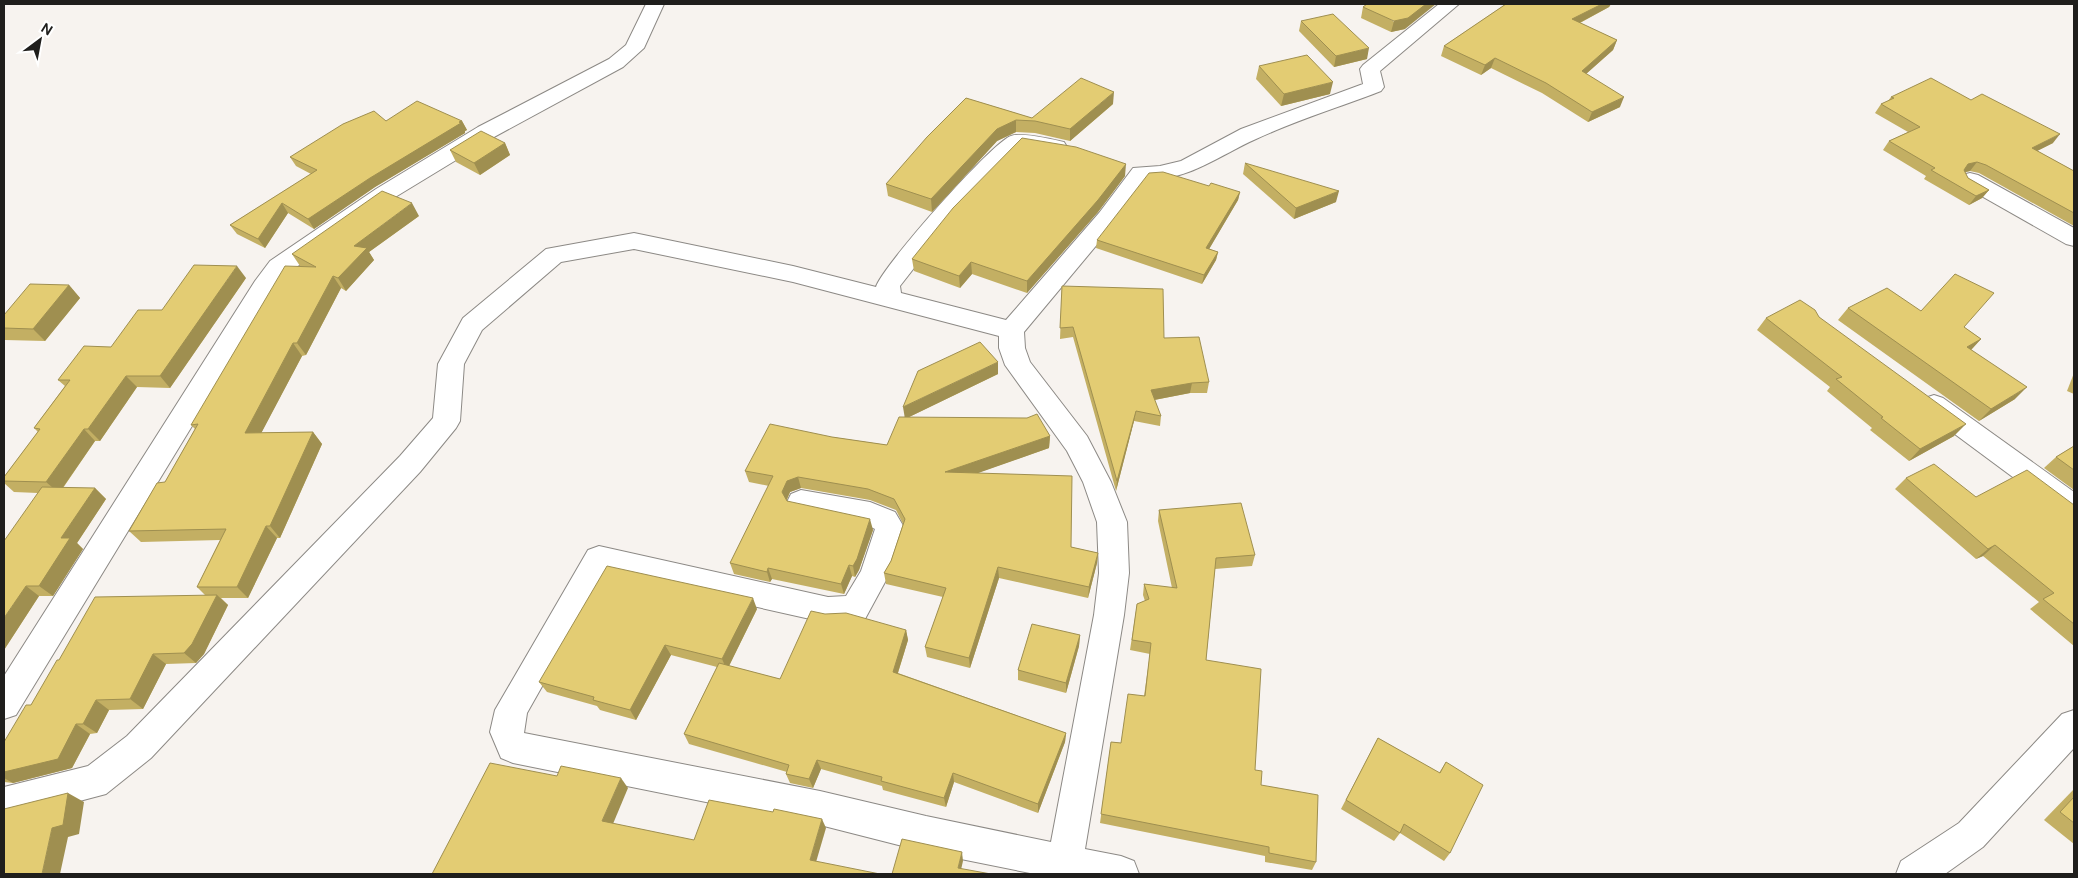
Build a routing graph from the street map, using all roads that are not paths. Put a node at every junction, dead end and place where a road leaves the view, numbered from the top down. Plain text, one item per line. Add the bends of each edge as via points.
1 (655, 4) edge
2 (1450, 4) edge
3 (1079, 152) edge
4 (1970, 180) edge
5 (2074, 238) edge
6 (890, 300) junction
7 (1011, 330) junction
8 (1915, 392) edge
9 (801, 502) edge
10 (2074, 507) edge
11 (4, 704) edge
12 (2074, 725) edge
13 (4, 804) edge
14 (1064, 864) junction
15 (1121, 874) edge
16 (1914, 874) edge

1 - 11 street via 634,48 616,63 486,132 392,189 279,267
2 - 7 street via 1370,69 1374,86 1249,134 1188,166 1160,173 1132,168 1101,225
3 - 6 street via 1035,142 1016,141 1006,148 952,204 894,277 888,285
4 - 5 street
6 - 7 street
6 - 13 street via 793,274 634,241 554,255 472,324 451,364 446,421 410,464 139,747 94,782
7 - 14 street via 1012,348 1018,365 1077,444 1097,482 1112,522 1114,573 1089,736
8 - 10 street
9 - 14 street via 870,514 886,520 890,529 886,545 867,592 854,609 828,610 599,559 512,710 507,732 513,747 820,808
12 - 16 street via 1971,835
14 - 15 street

